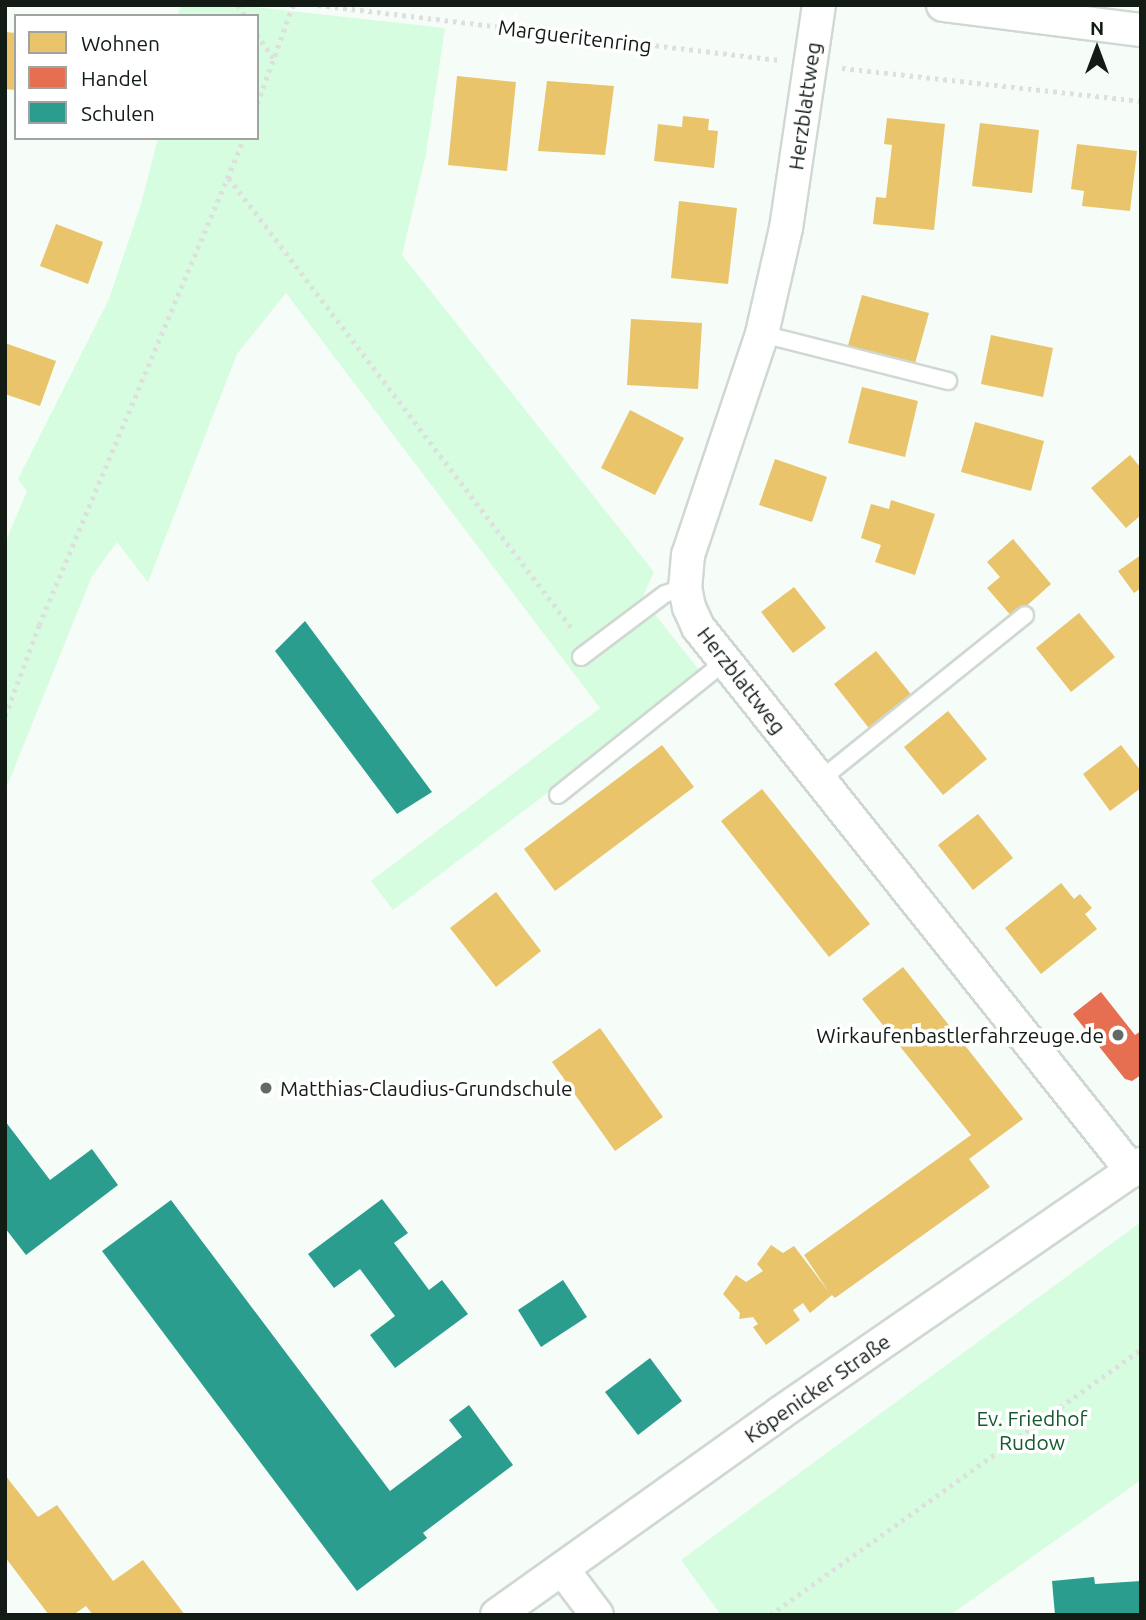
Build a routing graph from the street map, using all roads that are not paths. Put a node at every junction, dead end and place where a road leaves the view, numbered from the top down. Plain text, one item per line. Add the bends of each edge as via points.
1 (819, 5) edge
2 (943, 5) edge
3 (1141, 30) edge
4 (762, 334) junction
5 (948, 381) dead end
6 (685, 587) junction
7 (1025, 615) dead end
8 (585, 654) road end
9 (726, 661) junction
10 (820, 779) junction
11 (558, 795) dead end
12 (1136, 1168) edge
13 (563, 1570) junction
14 (497, 1615) edge
15 (597, 1615) edge

1 - 4 street, Herzblattweg via 786,228
2 - 3 street
4 - 5 lane
4 - 6 street, Herzblattweg via 688,555
6 - 8 lane via 665,594
6 - 9 street, Herzblattweg via 698,627
7 - 10 lane
9 - 10 street, Herzblattweg
9 - 11 lane
10 - 12 street, Herzblattweg
12 - 13 street, Köpenicker Straße via 780,1413
13 - 14 street, Köpenicker Straße
13 - 15 street

